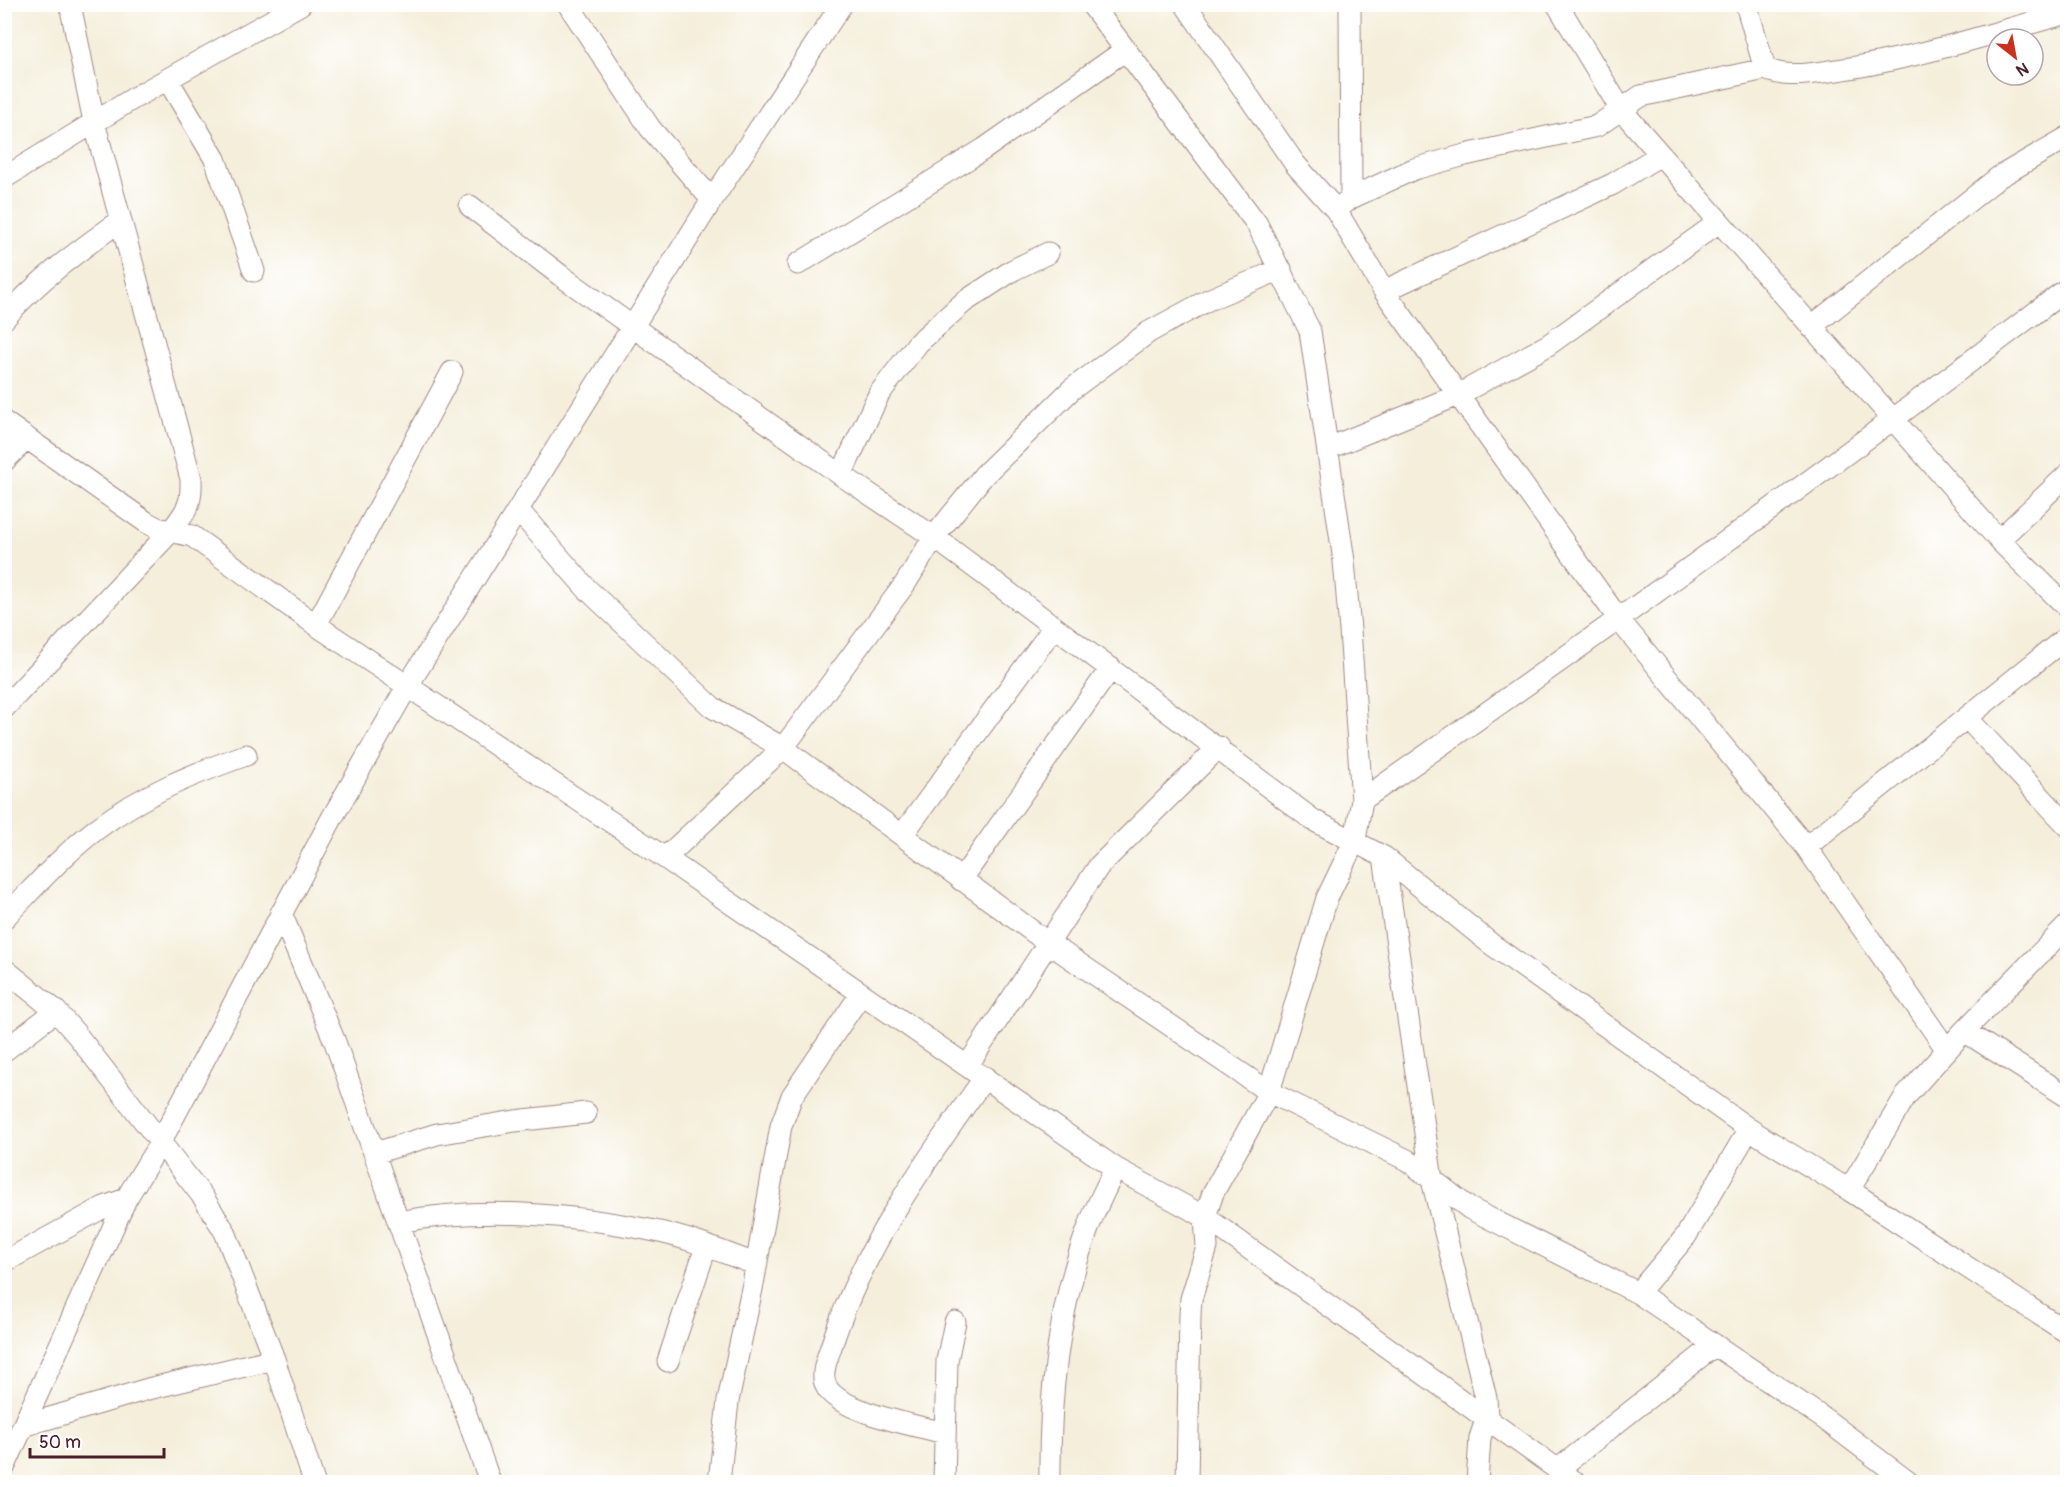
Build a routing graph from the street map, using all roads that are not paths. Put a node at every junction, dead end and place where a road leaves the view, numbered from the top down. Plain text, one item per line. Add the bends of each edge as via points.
1 (70, 4) edge
2 (301, 4) edge
3 (568, 4) edge
4 (842, 4) edge
5 (1091, 4) edge
6 (1185, 4) edge
7 (1350, 4) edge
8 (1557, 4) edge
9 (1746, 4) edge
10 (2030, 13) edge
11 (2067, 13) edge
12 (1124, 51) junction
13 (1765, 69) junction
14 (168, 80) junction
15 (1620, 108) junction
16 (94, 122) junction
17 (2067, 137) edge
18 (1660, 155) junction
19 (4, 178) edge
20 (712, 200) junction
21 (1343, 204) junction
22 (470, 206) dead end
23 (120, 221) junction
24 (1719, 222) junction
25 (1048, 253) dead end
26 (798, 264) dead end
27 (1281, 269) junction
28 (254, 271) dead end
29 (2067, 288) edge
30 (1384, 291) junction
31 (4, 319) edge
32 (633, 326) junction
33 (1812, 327) junction
34 (452, 372) dead end
35 (1458, 395) junction
36 (1894, 420) junction
37 (4, 422) edge
38 (27, 438) junction
39 (1329, 448) junction
40 (4, 460) edge
41 (2067, 474) edge
42 (841, 475) junction
43 (519, 511) junction
44 (172, 530) junction
45 (934, 537) junction
46 (1999, 540) junction
47 (2067, 608) edge
48 (1620, 621) junction
49 (316, 625) junction
50 (1054, 627) junction
51 (2067, 636) edge
52 (1111, 668) junction
53 (408, 685) junction
54 (4, 708) edge
55 (1967, 718) junction
56 (1219, 747) junction
57 (783, 748) junction
58 (246, 755) dead end
59 (1362, 800) junction
60 (2067, 826) edge
61 (903, 834) junction
62 (1354, 840) junction
63 (1806, 847) junction
64 (1384, 857) junction
65 (665, 858) junction
66 (961, 880) junction
67 (281, 913) junction
68 (4, 918) edge
69 (2067, 925) edge
70 (1047, 942) junction
71 (4, 969) edge
72 (861, 994) junction
73 (56, 1011) junction
74 (1964, 1031) junction
75 (1947, 1050) junction
76 (4, 1051) edge
77 (977, 1071) junction
78 (1269, 1092) junction
79 (2067, 1097) edge
80 (586, 1113) dead end
81 (1749, 1129) junction
82 (160, 1143) junction
83 (375, 1153) junction
84 (1115, 1168) junction
85 (1432, 1180) junction
86 (1849, 1190) junction
87 (126, 1199) junction
88 (1205, 1217) junction
89 (399, 1222) junction
90 (706, 1247) junction
91 (4, 1262) edge
92 (755, 1264) junction
93 (1638, 1293) junction
94 (955, 1322) dead end
95 (2067, 1333) edge
96 (1715, 1345) junction
97 (274, 1359) junction
98 (668, 1361) dead end
99 (1487, 1417) junction
100 (26, 1425) junction
101 (944, 1433) junction
102 (4, 1468) edge
103 (1557, 1470) junction
104 (314, 1482) edge
105 (490, 1482) edge
106 (719, 1482) edge
107 (944, 1482) edge
108 (1050, 1482) edge
109 (1187, 1482) edge
110 (1477, 1482) edge
111 (1575, 1482) edge
112 (1908, 1482) edge

1 - 16 street
2 - 14 street
3 - 20 street via 650,128
4 - 20 street
5 - 12 street
6 - 21 street via 1295,164
7 - 21 street
8 - 15 street
9 - 13 street
10 - 11 street
10 - 13 street via 1962,45 1883,63 1801,75 1775,74
12 - 26 street via 984,149
12 - 27 street via 1257,224
13 - 15 street via 1641,96
14 - 16 street
14 - 28 street via 215,159
15 - 18 street
15 - 21 street via 1597,126 1414,169
16 - 19 street
16 - 23 street
17 - 33 street via 1999,177
18 - 24 street
18 - 30 street via 1612,184
20 - 32 street
21 - 30 street
22 - 32 street
23 - 31 street via 59,265
23 - 44 street via 191,479 188,509
24 - 33 street
24 - 35 street via 1548,345
25 - 42 street via 964,302 918,343 879,394
27 - 39 street via 1310,331
27 - 45 street via 1208,300 1149,332 1072,389 984,476
29 - 36 street
30 - 35 street
32 - 42 street
32 - 43 street
33 - 36 street
34 - 49 street
35 - 39 street
35 - 48 street
36 - 46 street
36 - 48 street
37 - 38 street
38 - 40 street
38 - 44 street via 146,522
39 - 59 street via 1344,561
41 - 46 street
42 - 45 street
43 - 53 street
43 - 57 street via 586,589 712,707
44 - 49 street via 192,536
44 - 54 street
45 - 50 street
45 - 57 street via 905,584
46 - 47 street
48 - 59 street
48 - 63 street
49 - 53 street
50 - 52 street
50 - 61 street
51 - 55 street
52 - 56 street
52 - 66 street
53 - 65 street
53 - 67 street
55 - 60 street
55 - 63 street
56 - 62 street via 1313,820
56 - 70 street via 1099,866
57 - 61 street
57 - 65 street
58 - 68 street via 184,777 97,829
59 - 62 street
61 - 66 street
62 - 64 street
62 - 78 street via 1328,898
63 - 75 street
64 - 81 street via 1491,944
64 - 85 street
65 - 72 street
66 - 70 street
67 - 82 street
67 - 83 street via 335,1042
69 - 74 street
70 - 77 street
70 - 78 street
71 - 73 street
72 - 77 street
72 - 92 street via 792,1096 781,1126
73 - 76 street
73 - 82 street
74 - 75 street
74 - 79 street
75 - 86 street via 1905,1097
77 - 84 street
77 - 101 street via 846,1300 825,1365 828,1389 850,1406
78 - 85 street via 1407,1160
78 - 88 street via 1213,1193
80 - 83 street via 437,1134
81 - 86 street
81 - 93 street via 1686,1236
82 - 87 street
82 - 97 street via 225,1232
83 - 89 street
84 - 88 street
84 - 108 street via 1089,1226 1062,1330 1049,1428
85 - 93 street via 1469,1208
85 - 99 street via 1486,1398
86 - 95 street
87 - 91 street
87 - 100 street
88 - 99 street
88 - 109 street via 1207,1247 1191,1299
89 - 90 street via 442,1214 544,1214 656,1232
89 - 105 street
90 - 92 street
90 - 98 street
92 - 106 street via 728,1401
93 - 96 street
94 - 101 street via 947,1361
96 - 103 street
96 - 112 street via 1826,1420
97 - 100 street via 148,1389
97 - 104 street
99 - 103 street
99 - 110 street via 1480,1438
100 - 102 street
101 - 107 street
103 - 111 street

